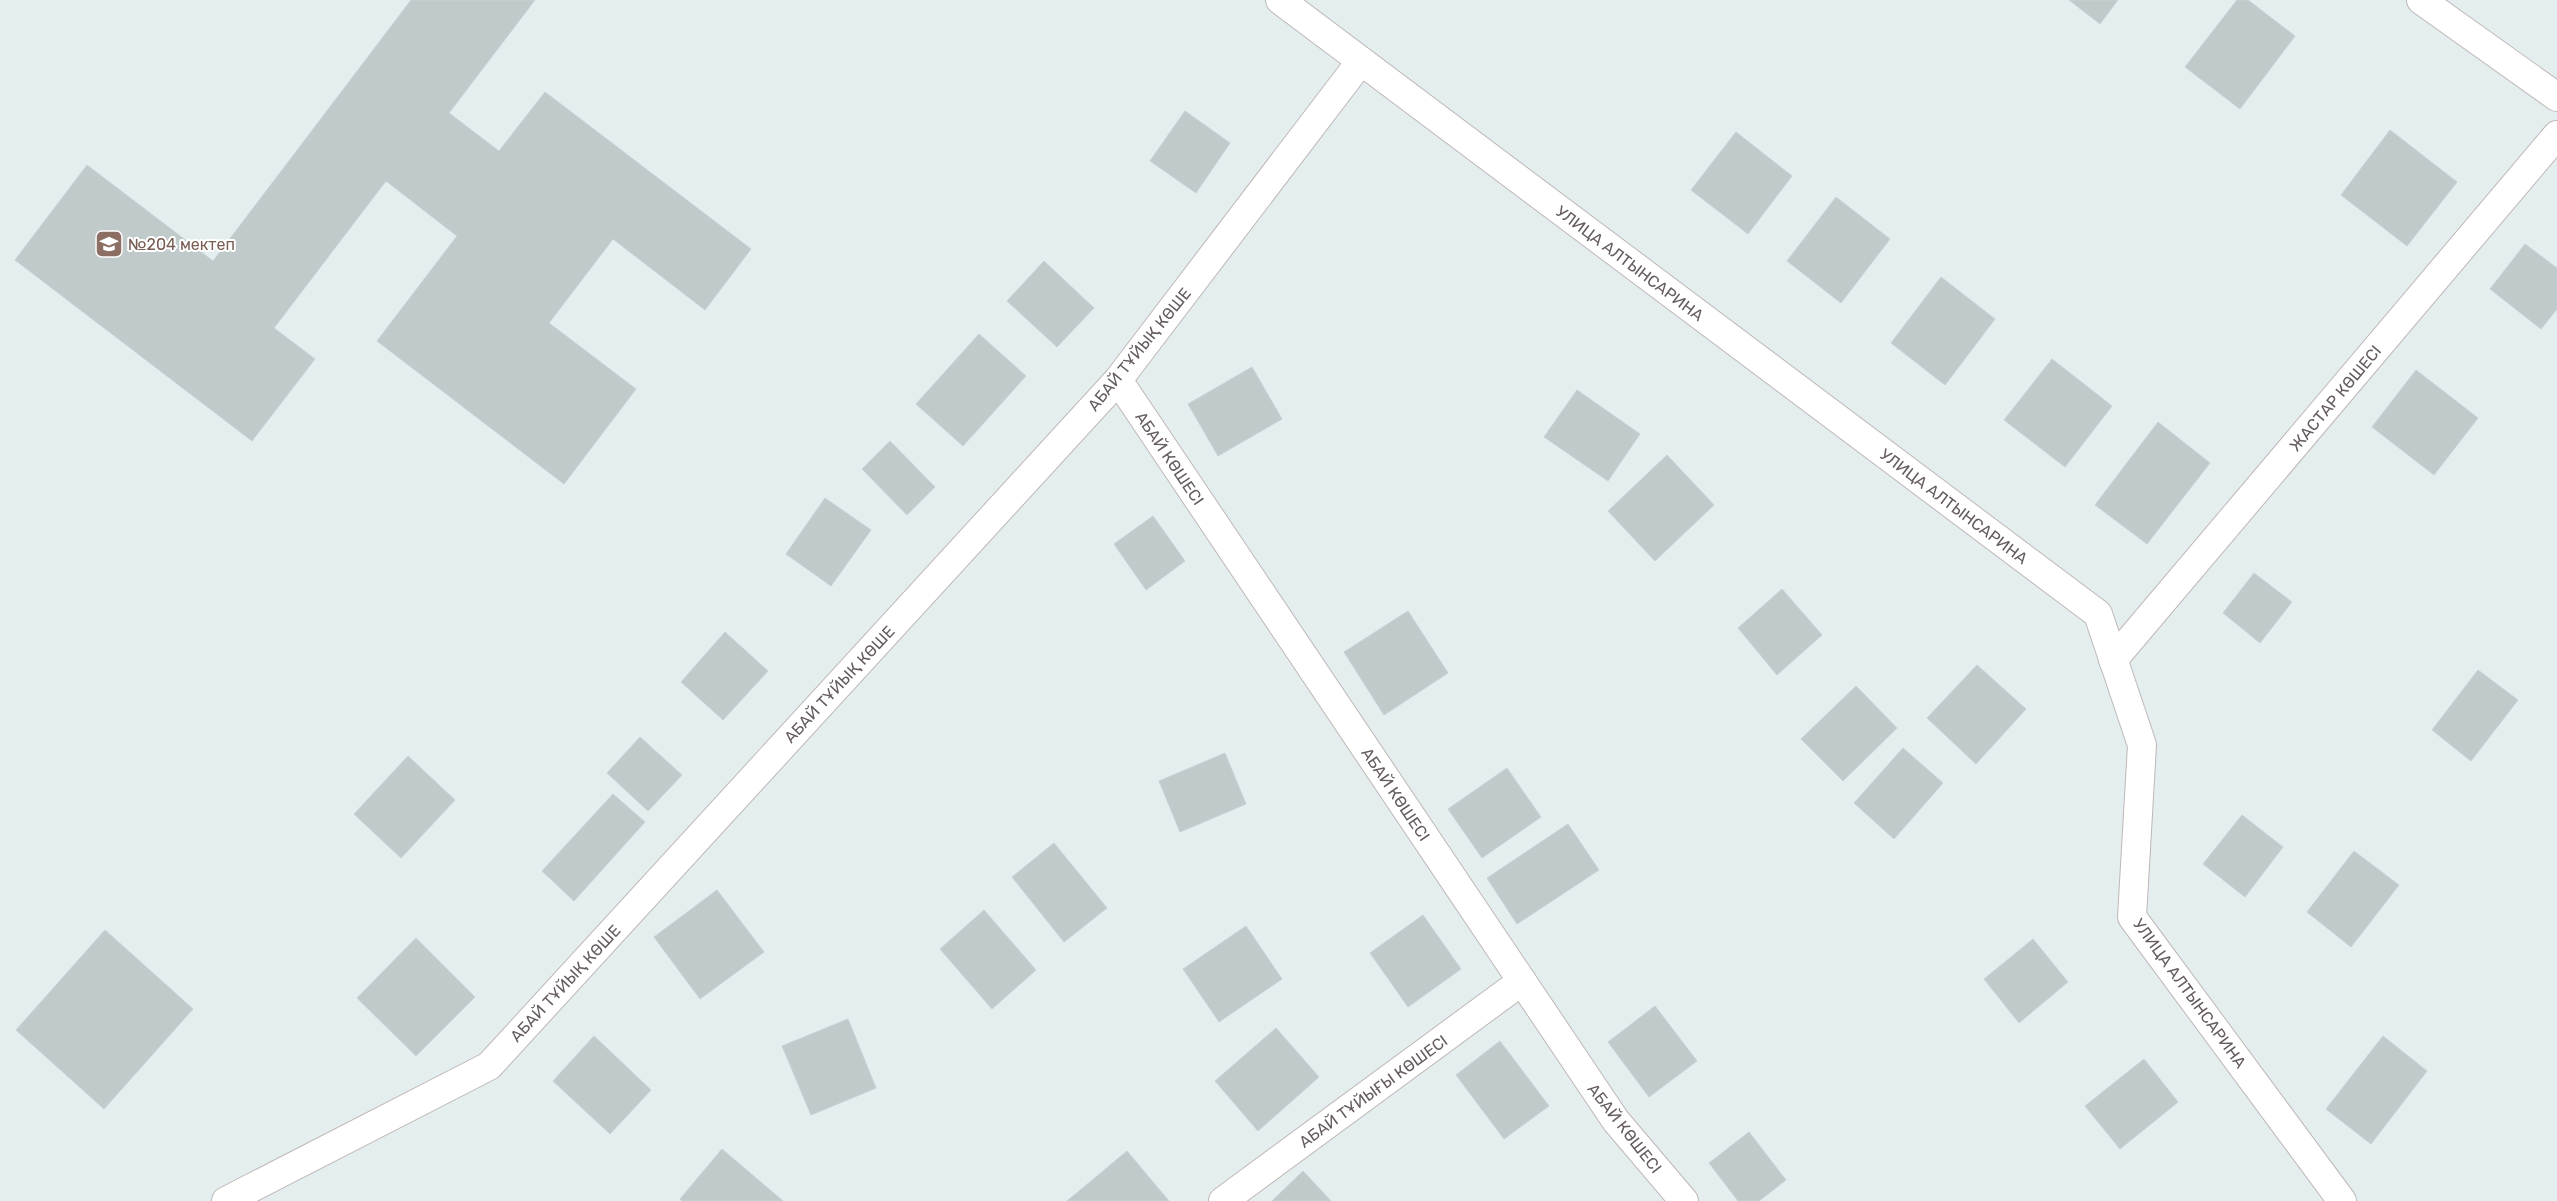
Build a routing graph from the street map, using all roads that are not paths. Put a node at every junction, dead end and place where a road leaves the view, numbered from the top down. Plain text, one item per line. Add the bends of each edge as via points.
1 (1280, 0) edge
2 (2421, 0) edge
3 (1361, 61) junction
4 (2557, 97) edge
5 (2557, 135) edge
6 (1118, 380) junction
7 (2113, 660) junction
8 (1522, 982) junction
9 (226, 1201) edge
10 (1222, 1201) edge
11 (1684, 1201) edge
12 (2342, 1201) edge

1 - 3 street, УЛИЦА АЛТЫНСАРИНА
2 - 4 street
3 - 6 street, АБАЙ ТҰЙЫҚ КӨШЕ
3 - 7 street, УЛИЦА АЛТЫНСАРИНА via 2098,614
5 - 7 street, ЖАСТАР КӨШЕСІ
6 - 8 street, АБАЙ КӨШЕСІ
6 - 9 street, АБАЙ ТҰЙЫҚ КӨШЕ via 489,1066
7 - 12 street, УЛИЦА АЛТЫНСАРИНА via 2142,745 2132,917
8 - 10 street, АБАЙ ТҰЙЫҒЫ КӨШЕСІ
8 - 11 street, АБАЙ КӨШЕСІ via 1616,1121

